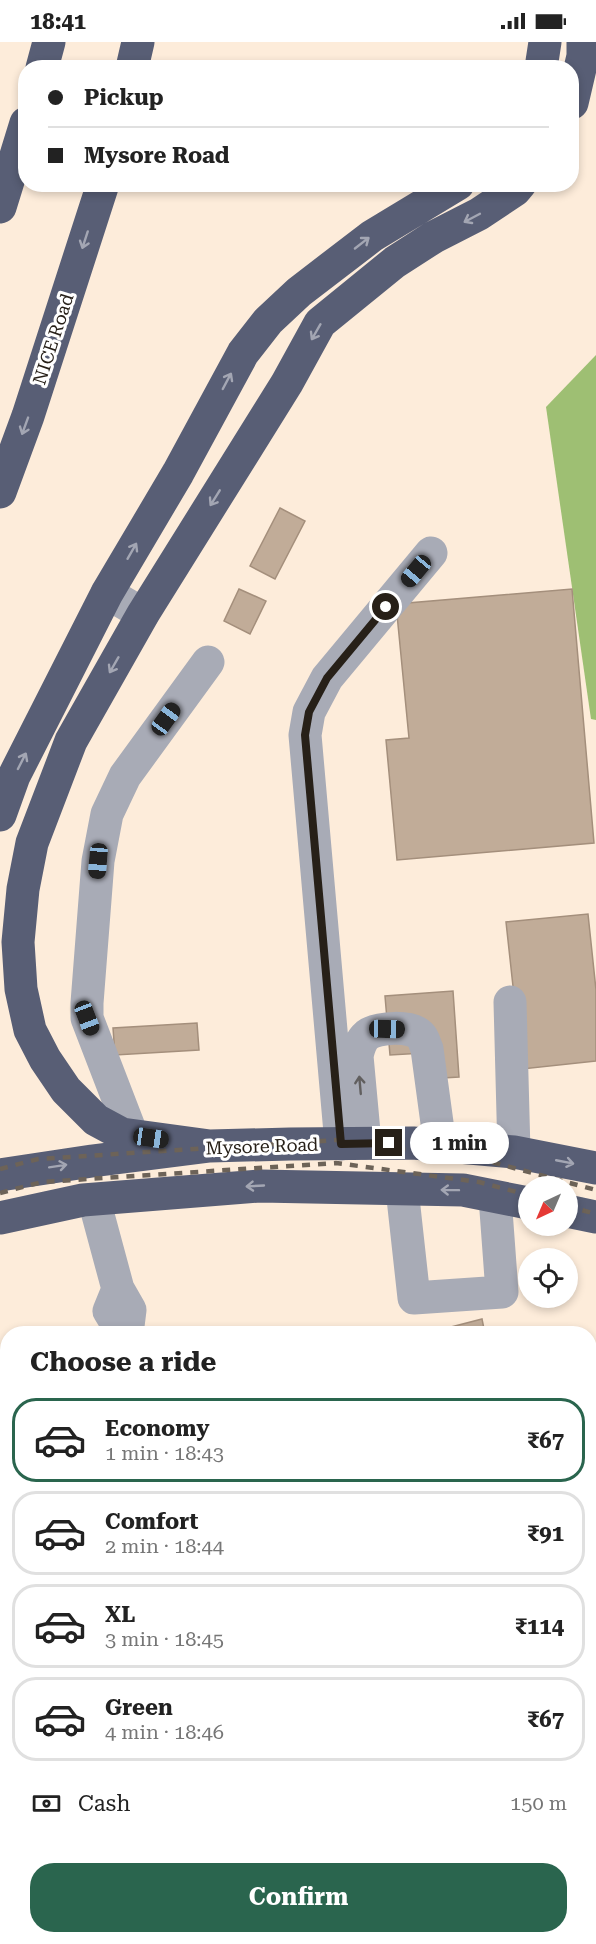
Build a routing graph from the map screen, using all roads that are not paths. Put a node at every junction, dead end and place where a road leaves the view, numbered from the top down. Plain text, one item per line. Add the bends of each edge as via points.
1 (49, 42) edge
2 (138, 42) edge
3 (545, 42) edge
4 (583, 42) edge
5 (44, 60) edge
6 (134, 60) edge
7 (543, 60) edge
8 (579, 73) edge
9 (18, 149) edge
10 (100, 192) edge
11 (445, 192) edge
12 (513, 192) edge
13 (0, 207) edge
14 (0, 492) edge
15 (431, 553) dead end
16 (107, 593) junction
17 (143, 614) junction
18 (208, 662) dead end
19 (0, 815) edge
20 (510, 1002) dead end
21 (132, 1136) junction
22 (353, 1144) junction
23 (210, 1146) junction
24 (440, 1146) junction
25 (514, 1152) junction
26 (596, 1168) edge
27 (0, 1175) edge
28 (402, 1189) junction
29 (495, 1197) junction
30 (94, 1200) junction
31 (518, 1201) edge
32 (578, 1213) edge
33 (596, 1217) edge
34 (0, 1218) edge
35 (127, 1326) edge

1 - 5 highway
2 - 6 highway
3 - 7 highway
4 - 8 highway
9 - 13 highway
10 -> 14 highway, NICE Road
16 -> 11 highway via 243,353 268,321 372,236
12 -> 17 highway via 395,262 320,323
15 - 22 lane via 327,678 309,712 305,735
16 - 17 lane
19 -> 16 highway via 14,776
17 -> 21 highway via 71,741 32,843 18,942 21,990 30,1030 45,1059 66,1090 96,1120
18 - 21 lane via 125,776 107,814 98,861 87,1018
20 - 25 lane
21 - 23 highway
22 - 23 highway, Mysore Road
22 - 24 highway, Mysore Road
22 -> 24 lane via 359,1045 374,1031 412,1030 422,1036 427,1049
27 -> 23 highway, Mysore Road
24 - 25 highway, Mysore Road
25 -> 26 highway, Mysore Road
29 -> 28 highway via 463,1190
28 - 29 lane via 414,1298 502,1292
28 -> 30 highway via 260,1186
29 - 31 highway
30 - 34 highway
30 - 35 lane via 118,1289 130,1310
32 - 33 highway

